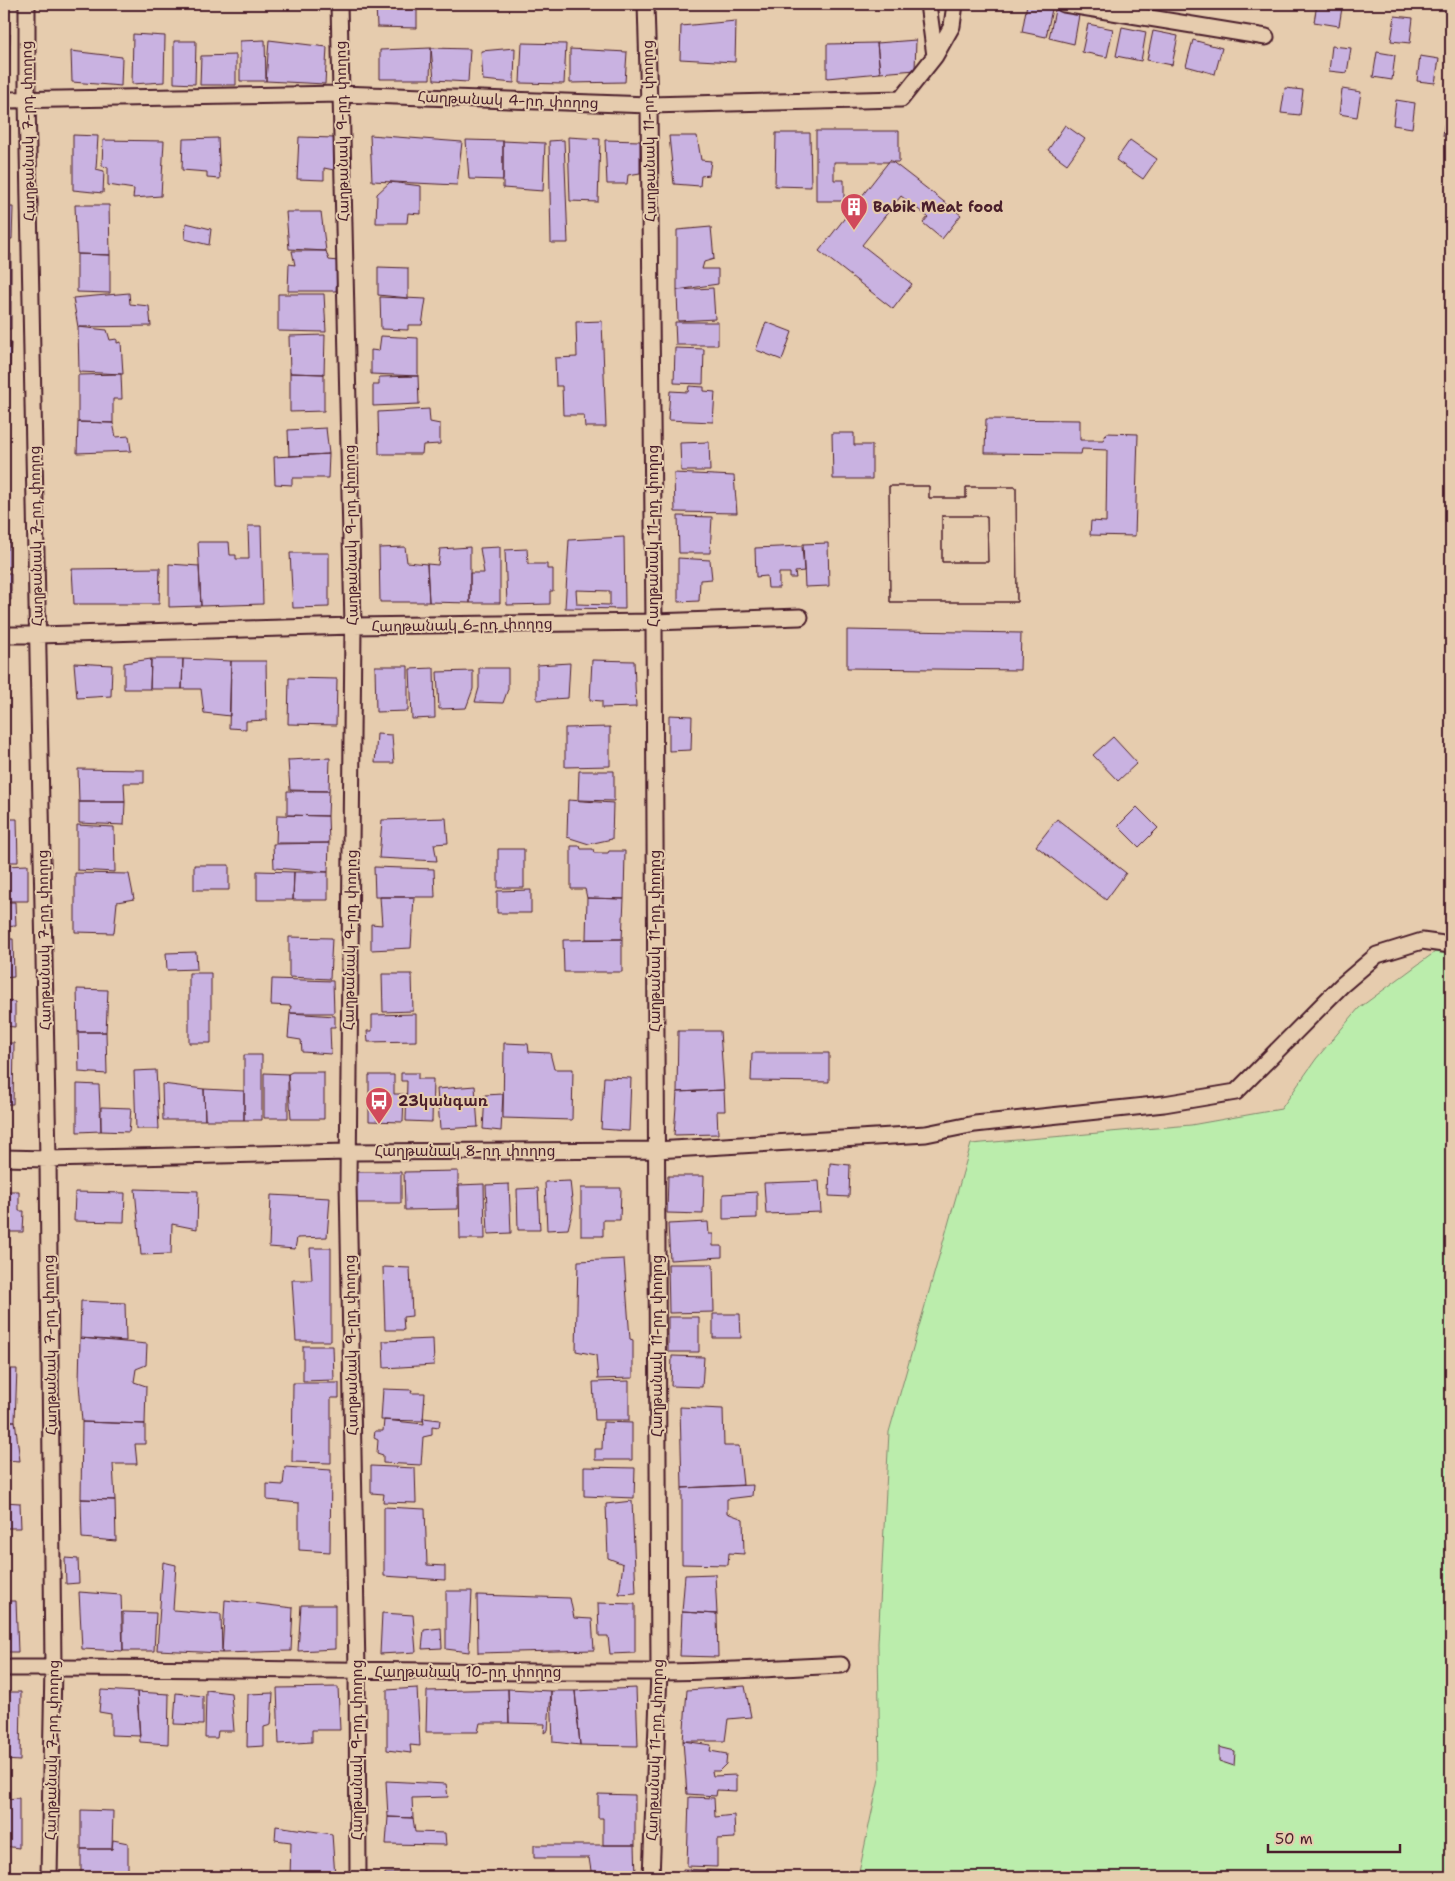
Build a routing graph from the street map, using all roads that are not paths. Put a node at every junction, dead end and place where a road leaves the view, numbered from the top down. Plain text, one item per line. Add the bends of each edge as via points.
1 (27, 4) edge
2 (339, 4) edge
3 (646, 4) edge
4 (928, 4) edge
5 (954, 4) edge
6 (1064, 4) edge
7 (1266, 37) dead end
8 (935, 56) junction
9 (340, 94) junction
10 (4, 100) edge
11 (27, 100) junction
12 (649, 105) junction
13 (800, 617) dead end
14 (654, 622) junction
15 (353, 626) junction
16 (4, 635) edge
17 (38, 635) junction
18 (1451, 945) edge
19 (656, 1150) junction
20 (348, 1152) junction
21 (4, 1158) edge
22 (48, 1159) junction
23 (841, 1665) dead end
24 (54, 1667) junction
25 (4, 1668) edge
26 (356, 1671) junction
27 (659, 1672) junction
28 (49, 1877) edge
29 (358, 1877) edge
30 (651, 1877) edge

1 - 11 street, Հաղթանակ 7-րդ փողոց
2 - 9 street, Հաղթանակ 9-րդ փողոց
3 - 12 street, Հաղթանակ 11-րդ փողոց
4 - 8 street
5 - 8 street, Հաղթանակ 4-րդ փողոց via 952,26
6 - 7 street
8 - 12 street, Հաղթանակ 4-րդ փողոց via 900,99
9 - 11 street, Հաղթանակ 4-րդ փողոց
9 - 12 street, Հաղթանակ 4-րդ փողոց
9 - 15 street, Հաղթանակ 9-րդ փողոց
10 - 11 street, Հաղթանակ 4-րդ փողոց
11 - 17 street, Հաղթանակ 7-րդ փողոց
12 - 14 street, Հաղթանակ 11-րդ փողոց
13 - 14 street, Հաղթանակ 6-րդ փողոց
14 - 15 street, Հաղթանակ 6-րդ փողոց
14 - 19 street, Հաղթանակ 11-րդ փողոց
15 - 17 street, Հաղթանակ 6-րդ փողոց
15 - 20 street, Հաղթանակ 9-րդ փողոց
16 - 17 street, Հաղթանակ 6-րդ փողոց
17 - 22 street, Հաղթանակ 7-րդ փողոց
18 - 19 street, Հաղթանակ 8-րդ փողոց via 1422,941 1377,955 1342,985 1236,1092 1164,1104 975,1124 926,1134
19 - 20 street, Հաղթանակ 8-րդ փողոց
19 - 27 street, Հաղթանակ 11-րդ փողոց
20 - 22 street, Հաղթանակ 8-րդ փողոց
20 - 26 street, Հաղթանակ 9-րդ փողոց
21 - 22 street, Հաղթանակ 8-րդ փողոց
22 - 24 street, Հաղթանակ 7-րդ փողոց
23 - 27 street, Հաղթանակ 10-րդ փողոց
24 - 25 street, Հաղթանակ 10-րդ փողոց
24 - 26 street, Հաղթանակ 10-րդ փողոց
24 - 28 street, Հաղթանակ 7-րդ փողոց
26 - 27 street, Հաղթանակ 10-րդ փողոց
26 - 29 street, Հաղթանակ 9-րդ փողոց
27 - 30 street, Հաղթանակ 11-րդ փողոց

